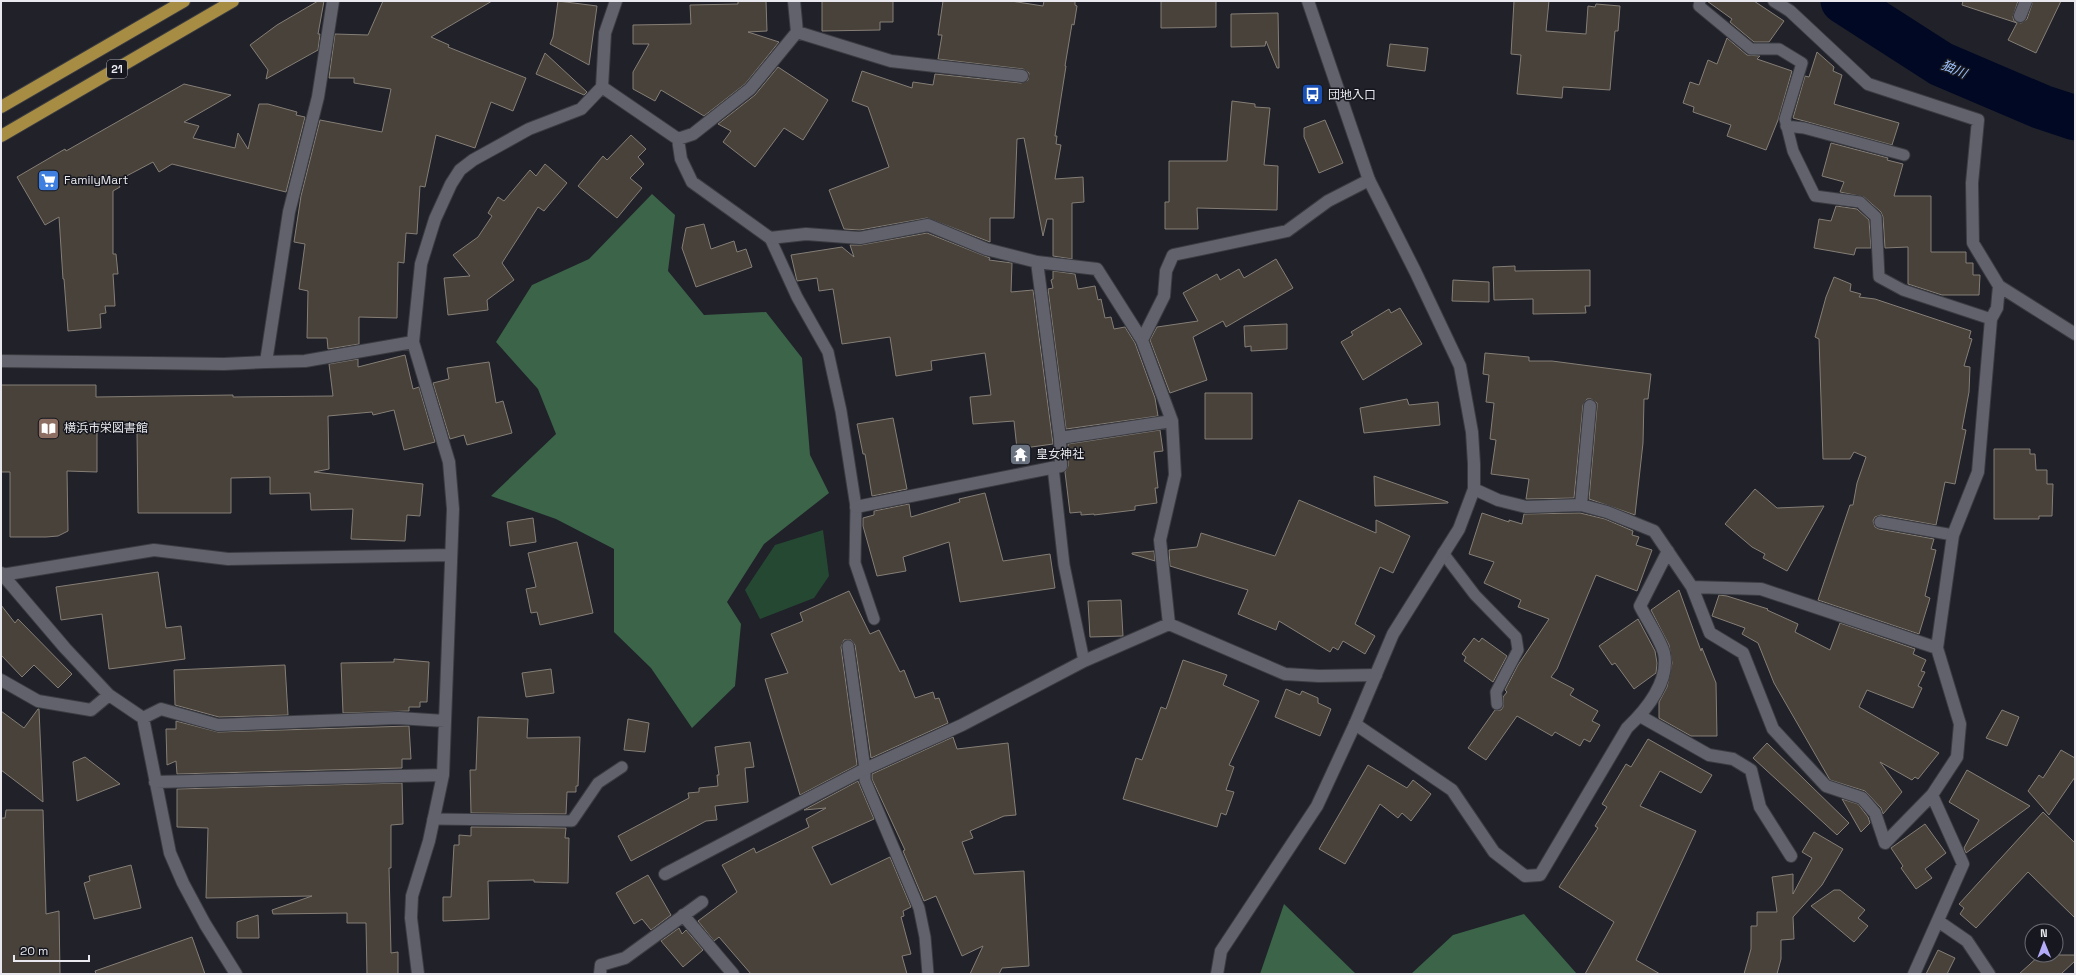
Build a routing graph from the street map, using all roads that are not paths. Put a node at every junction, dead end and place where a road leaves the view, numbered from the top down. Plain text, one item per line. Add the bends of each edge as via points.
1 (184, 1) edge
2 (233, 1) edge
3 (333, 1) edge
4 (616, 1) edge
5 (794, 1) edge
6 (1308, 1) edge
7 (1700, 1) edge
8 (1774, 1) edge
9 (2026, 1) edge
10 (2020, 16) dead end
11 (797, 32) junction
12 (1022, 76) dead end
13 (602, 87) junction
14 (1, 107) edge
15 (1786, 126) junction
16 (1, 136) edge
17 (678, 139) junction
18 (1904, 155) dead end
19 (1369, 180) junction
20 (770, 238) junction
21 (1038, 262) junction
22 (2000, 286) junction
23 (1991, 319) junction
24 (2075, 334) edge
25 (1142, 340) junction
26 (413, 342) junction
27 (1, 361) edge
28 (266, 362) junction
29 (1590, 406) dead end
30 (1172, 421) junction
31 (1060, 438) junction
32 (1053, 468) junction
33 (1474, 489) junction
34 (1581, 505) junction
35 (856, 508) junction
36 (1880, 522) dead end
37 (1953, 535) junction
38 (1668, 551) junction
39 (1443, 553) junction
40 (451, 555) junction
41 (2, 574) edge
42 (1692, 587) junction
43 (874, 619) dead end
44 (1169, 624) junction
45 (848, 646) dead end
46 (1937, 648) junction
47 (1084, 661) junction
48 (1376, 674) junction
49 (1, 680) edge
50 (109, 695) junction
51 (1497, 704) dead end
52 (1640, 716) junction
53 (143, 718) junction
54 (445, 721) junction
55 (1355, 724) junction
56 (622, 767) dead end
57 (865, 769) junction
58 (443, 775) junction
59 (155, 782) junction
60 (1932, 795) junction
61 (433, 819) junction
62 (1791, 856) dead end
63 (665, 874) dead end
64 (702, 902) dead end
65 (683, 916) junction
66 (1938, 921) junction
67 (236, 974) edge
68 (418, 974) edge
69 (600, 974) edge
70 (733, 974) edge
71 (928, 974) edge
72 (1217, 974) edge
73 (1914, 974) edge
74 (1988, 974) edge

1 - 14 main road, 21
2 - 16 main road, 21
3 - 28 street via 318,96 289,212
4 - 13 street via 605,32
5 - 11 street
6 - 19 street
7 - 15 lane via 1699,6 1751,49 1779,49 1802,63 1785,119
8 - 22 street via 1790,11 1868,84 1978,120 1972,183 1973,243
9 - 10 street
11 - 12 street via 891,61
11 - 17 street via 750,89 693,134
13 - 17 street
13 - 26 street via 581,109 529,129 460,170 450,184 435,219 421,264
15 - 18 lane via 1804,128
15 - 23 lane via 1793,151 1815,196 1860,202 1876,217 1879,277 1903,290
17 - 20 street via 681,159 692,182
19 - 25 street via 1328,201 1287,231 1173,255 1166,271 1164,296
19 - 33 street via 1460,366 1472,432
20 - 21 street via 806,234 860,238 928,225 986,248
20 - 35 lane via 797,297 828,352 841,410
21 - 25 street via 1097,269
21 - 31 street
22 - 23 street via 1998,308
22 - 24 street
23 - 37 street via 1978,472
25 - 30 street
26 - 28 street via 305,360
26 - 40 street via 449,462 454,509
27 - 28 street via 224,364
29 - 34 street
30 - 31 street
30 - 44 street via 1175,475 1160,540
31 - 32 street via 1061,466
32 - 35 street
32 - 47 lane via 1064,565
33 - 34 street via 1498,500 1526,507
33 - 39 street via 1459,528
34 - 38 street via 1607,512 1654,531
35 - 43 lane via 855,563
36 - 37 lane
37 - 46 street
38 - 42 street
38 - 52 street via 1640,606 1664,653 1663,678
39 - 48 street via 1393,634
39 - 51 lane via 1475,595 1516,637 1518,650 1496,692
40 - 41 street via 228,559 154,550
40 - 54 street
41 - 50 street
42 - 46 street via 1761,589
42 - 60 street via 1710,633 1743,653 1773,730 1826,786 1862,798 1875,813 1885,843
44 - 47 street
44 - 48 street via 1285,674
45 - 57 lane
46 - 60 street via 1960,724 1957,757
47 - 57 street via 962,725
48 - 55 street
49 - 50 street via 38,701 91,710
50 - 53 street
52 - 55 street via 1628,728 1540,875 1525,876 1494,852 1452,790
52 - 62 street via 1709,755 1734,759 1751,770 1760,806
53 - 54 street via 161,709 218,726 398,718
53 - 59 street
54 - 58 street
55 - 72 street via 1317,806 1221,950
56 - 61 lane via 598,783 572,822
57 - 63 street
57 - 71 lane via 865,780 919,908 925,937
58 - 59 street
58 - 61 street
59 - 67 street via 170,853 205,924
60 - 66 street via 1963,864
61 - 68 street via 412,896 411,918
64 - 65 street
65 - 69 street via 625,958 601,965
65 - 70 street
66 - 73 street
66 - 74 street via 1967,941

